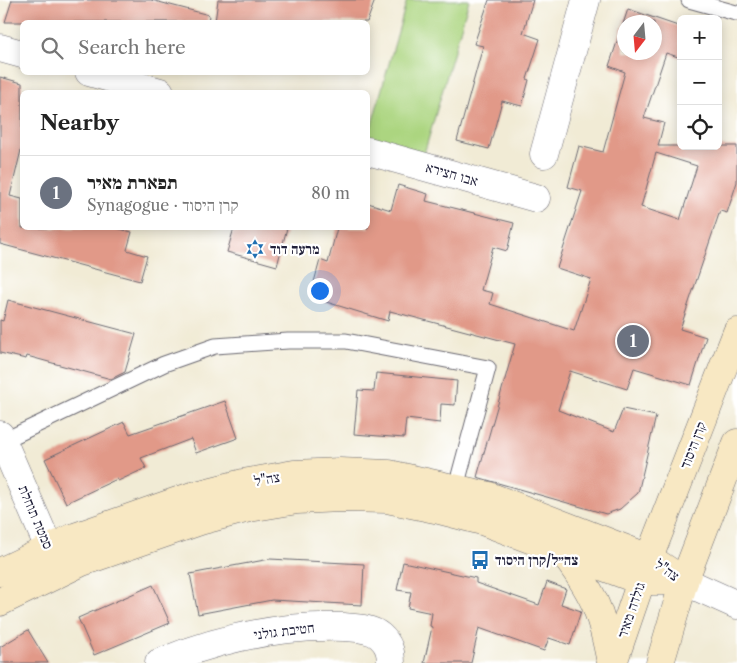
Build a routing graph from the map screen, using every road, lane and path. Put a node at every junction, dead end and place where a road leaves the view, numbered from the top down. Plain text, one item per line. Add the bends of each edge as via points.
1 (586, 0) edge
2 (689, 0) edge
3 (736, 14) dead end
4 (0, 48) edge
5 (20, 53) edge
6 (100, 75) edge
7 (153, 90) edge
8 (370, 151) edge
9 (544, 154) dead end
10 (536, 198) dead end
11 (737, 332) edge
12 (1, 438) edge
13 (737, 443) edge
14 (456, 487) junction
15 (561, 550) junction
16 (55, 560) junction
17 (645, 569) junction
18 (0, 572) edge
19 (684, 581) junction
20 (0, 602) edge
21 (737, 605) edge
22 (159, 663) edge
23 (391, 663) edge
24 (612, 663) edge
25 (660, 663) edge

1 - 9 street
2 - 3 lane
4 - 5 street
6 - 7 street
8 - 10 street, אבו חצירא
11 - 17 street, קרן היסוד
12 - 14 lane via 164,364 215,346 346,340 488,368
12 - 16 street, סמטת תוחלת
13 - 19 street
14 - 16 street, צה"ל via 390,474 340,472 294,474 243,483 192,496 72,538
14 - 17 street, צה"ל via 489,496
15 - 16 street, צה"ל via 482,521 386,499 297,500 200,521 82,562
15 - 17 street, צה"ל
15 - 24 street via 596,601
16 - 18 street, צה"ל
16 - 20 street, צה"ל
17 - 19 street, צה"ל
17 - 24 street, גולדה מאיר
19 - 21 street
19 - 25 street
22 - 23 street, חטיבת גולני via 238,637 311,626 362,628 380,635 390,649

